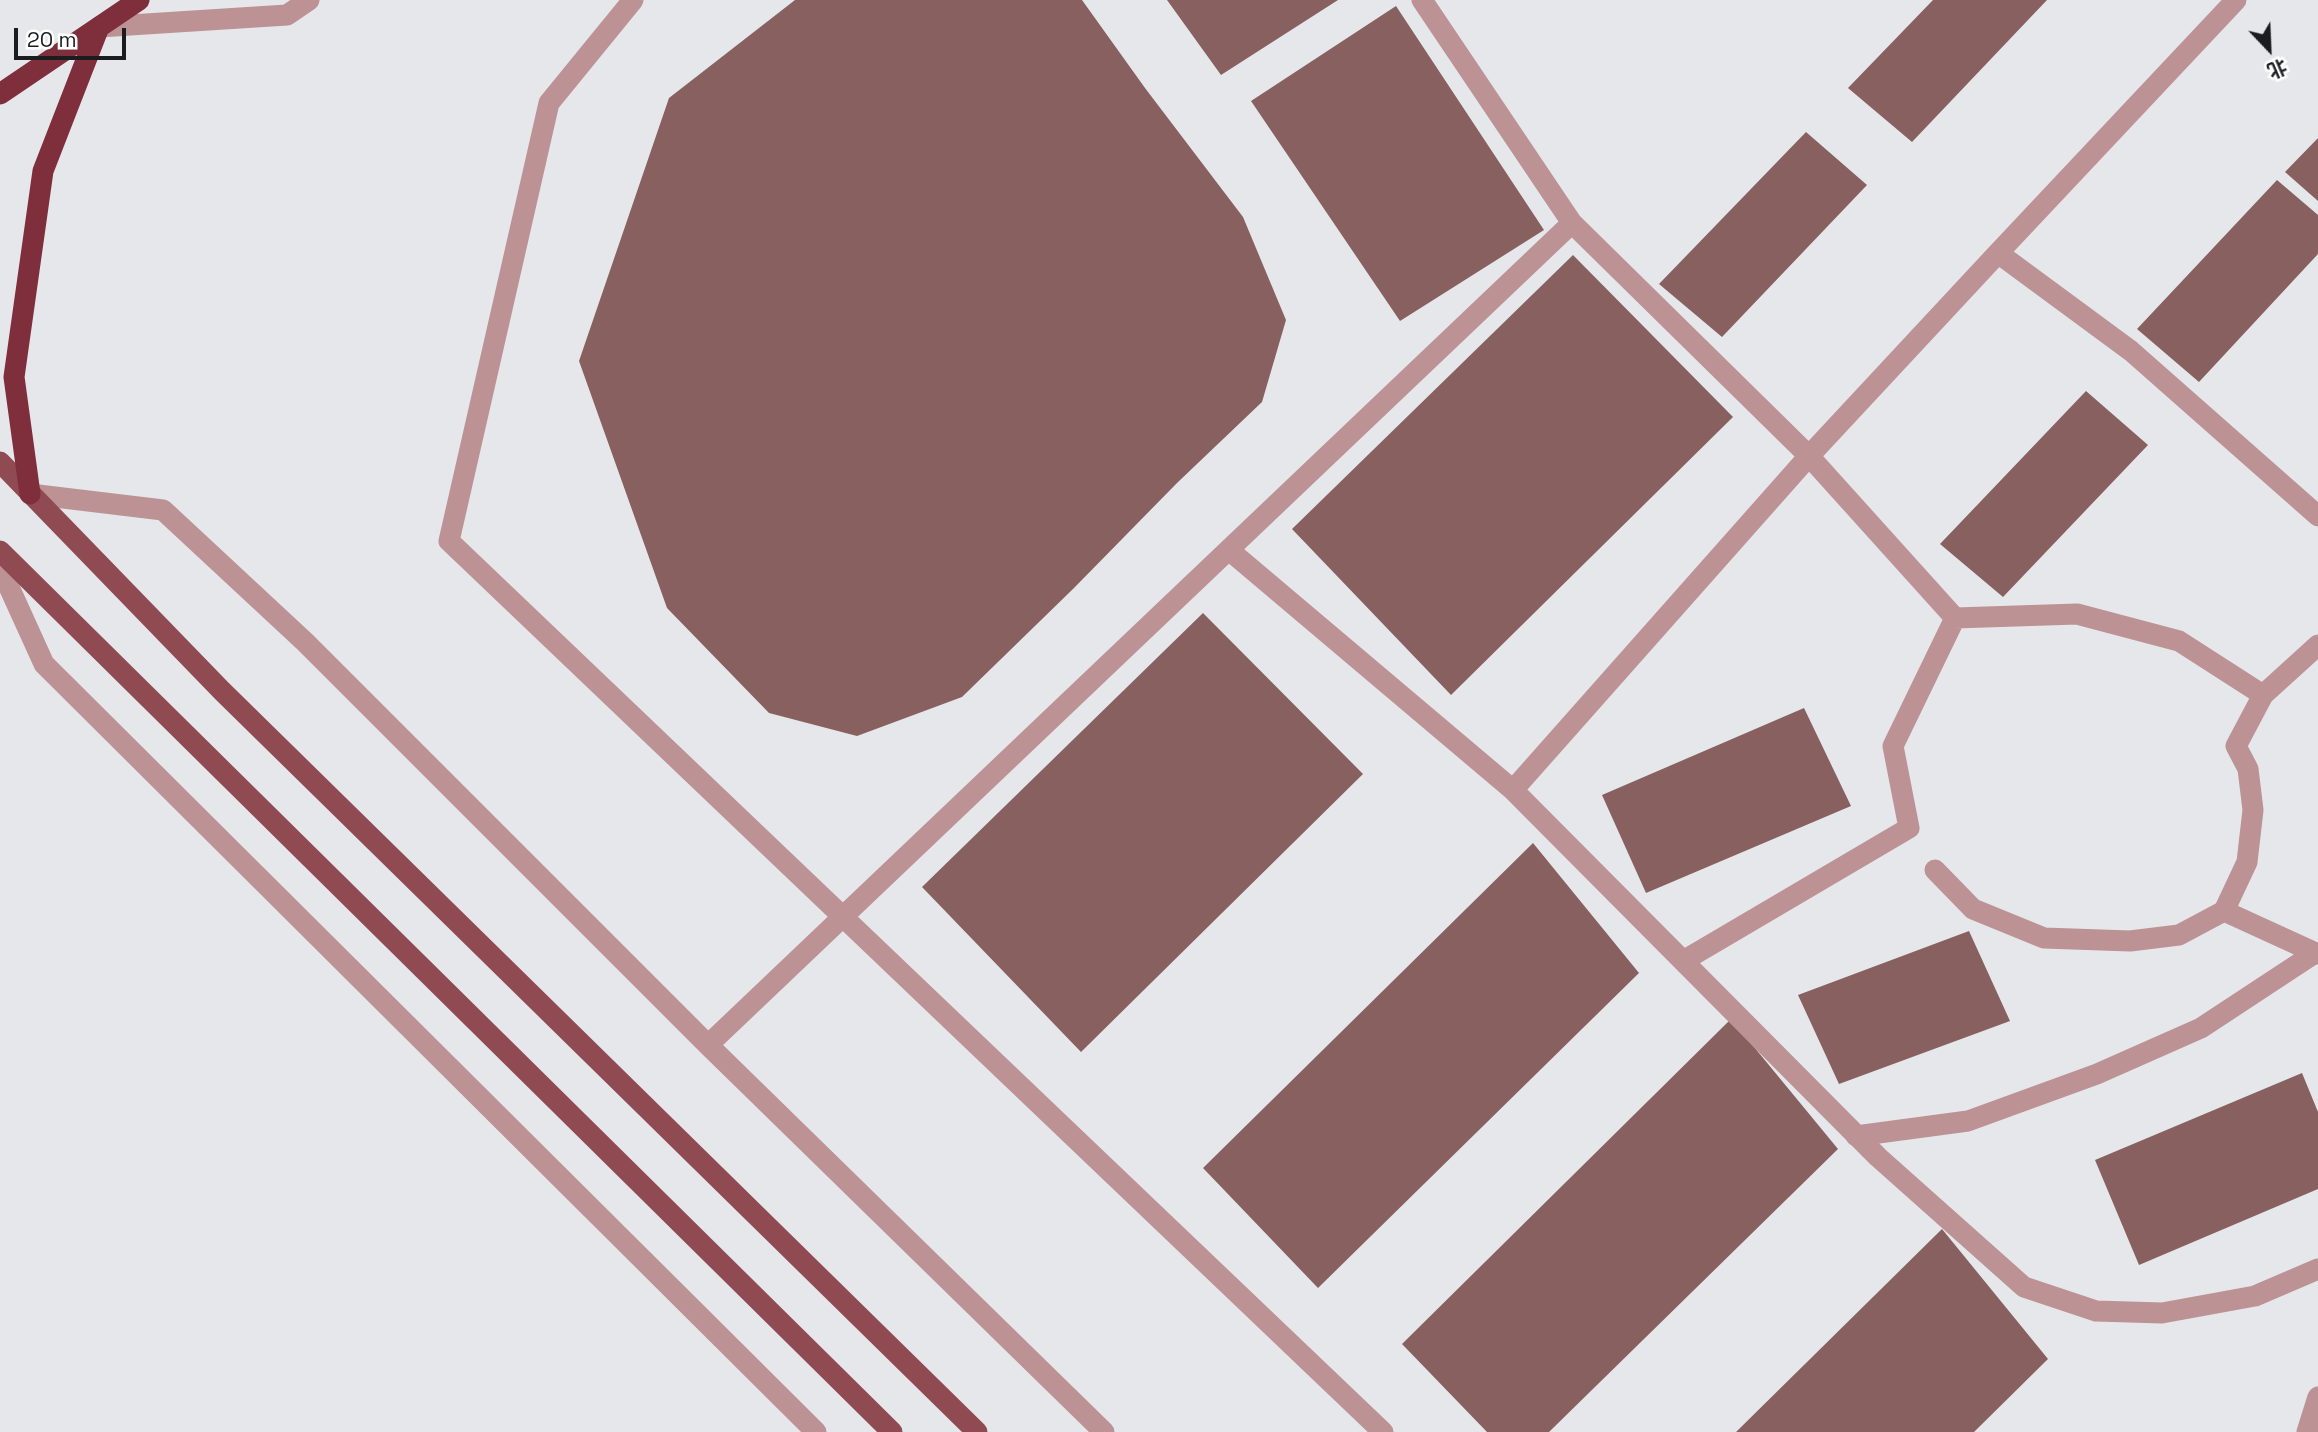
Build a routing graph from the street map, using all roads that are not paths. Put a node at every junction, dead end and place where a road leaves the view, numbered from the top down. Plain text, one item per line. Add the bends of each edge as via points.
1 (139, 0) edge
2 (309, 0) edge
3 (633, 0) edge
4 (1422, 0) edge
5 (2236, 0) edge
6 (99, 27) junction
7 (0, 94) edge
8 (1572, 223) junction
9 (1998, 253) junction
10 (1809, 456) junction
11 (0, 462) edge
12 (30, 494) junction
13 (2318, 516) edge
14 (1229, 550) junction
15 (0, 551) edge
16 (0, 567) edge
17 (1955, 618) junction
18 (2318, 645) edge
19 (2263, 695) junction
20 (1513, 790) junction
21 (1935, 870) dead end
22 (2224, 911) junction
23 (843, 917) junction
24 (2316, 954) edge
25 (1683, 961) junction
26 (708, 1045) junction
27 (1856, 1136) junction
28 (2318, 1269) edge
29 (2318, 1397) edge
30 (816, 1432) edge
31 (892, 1432) edge
32 (977, 1432) edge
33 (1104, 1432) edge
34 (1383, 1432) edge
35 (2307, 1432) edge

1 - 6 highway
2 - 6 street via 287,15
3 - 23 street via 549,103 449,541
4 - 8 street
5 - 9 street
6 - 7 highway
6 - 12 highway via 43,171 14,377
8 - 10 street
8 - 14 street
9 - 10 street
9 - 13 street via 2132,351
10 - 17 street
10 - 20 street
11 - 12 main road
12 - 26 street via 163,510 305,642
12 - 32 main road via 222,691
14 - 20 street
14 - 23 street
15 - 31 main road
16 - 30 street via 44,664
17 - 19 street via 2077,614 2179,641
17 - 25 street via 1893,746 1909,828
18 - 19 street
19 - 22 street via 2236,746 2248,769 2253,810 2247,862
20 - 25 street
21 - 22 street via 1973,909 2044,938 2130,941 2179,935
22 - 24 street
23 - 26 street
23 - 34 street
24 - 27 street via 2201,1028 2097,1074 1968,1121
25 - 27 street
26 - 33 street
27 - 28 street via 2024,1287 2096,1311 2162,1313 2255,1296
29 - 35 street

